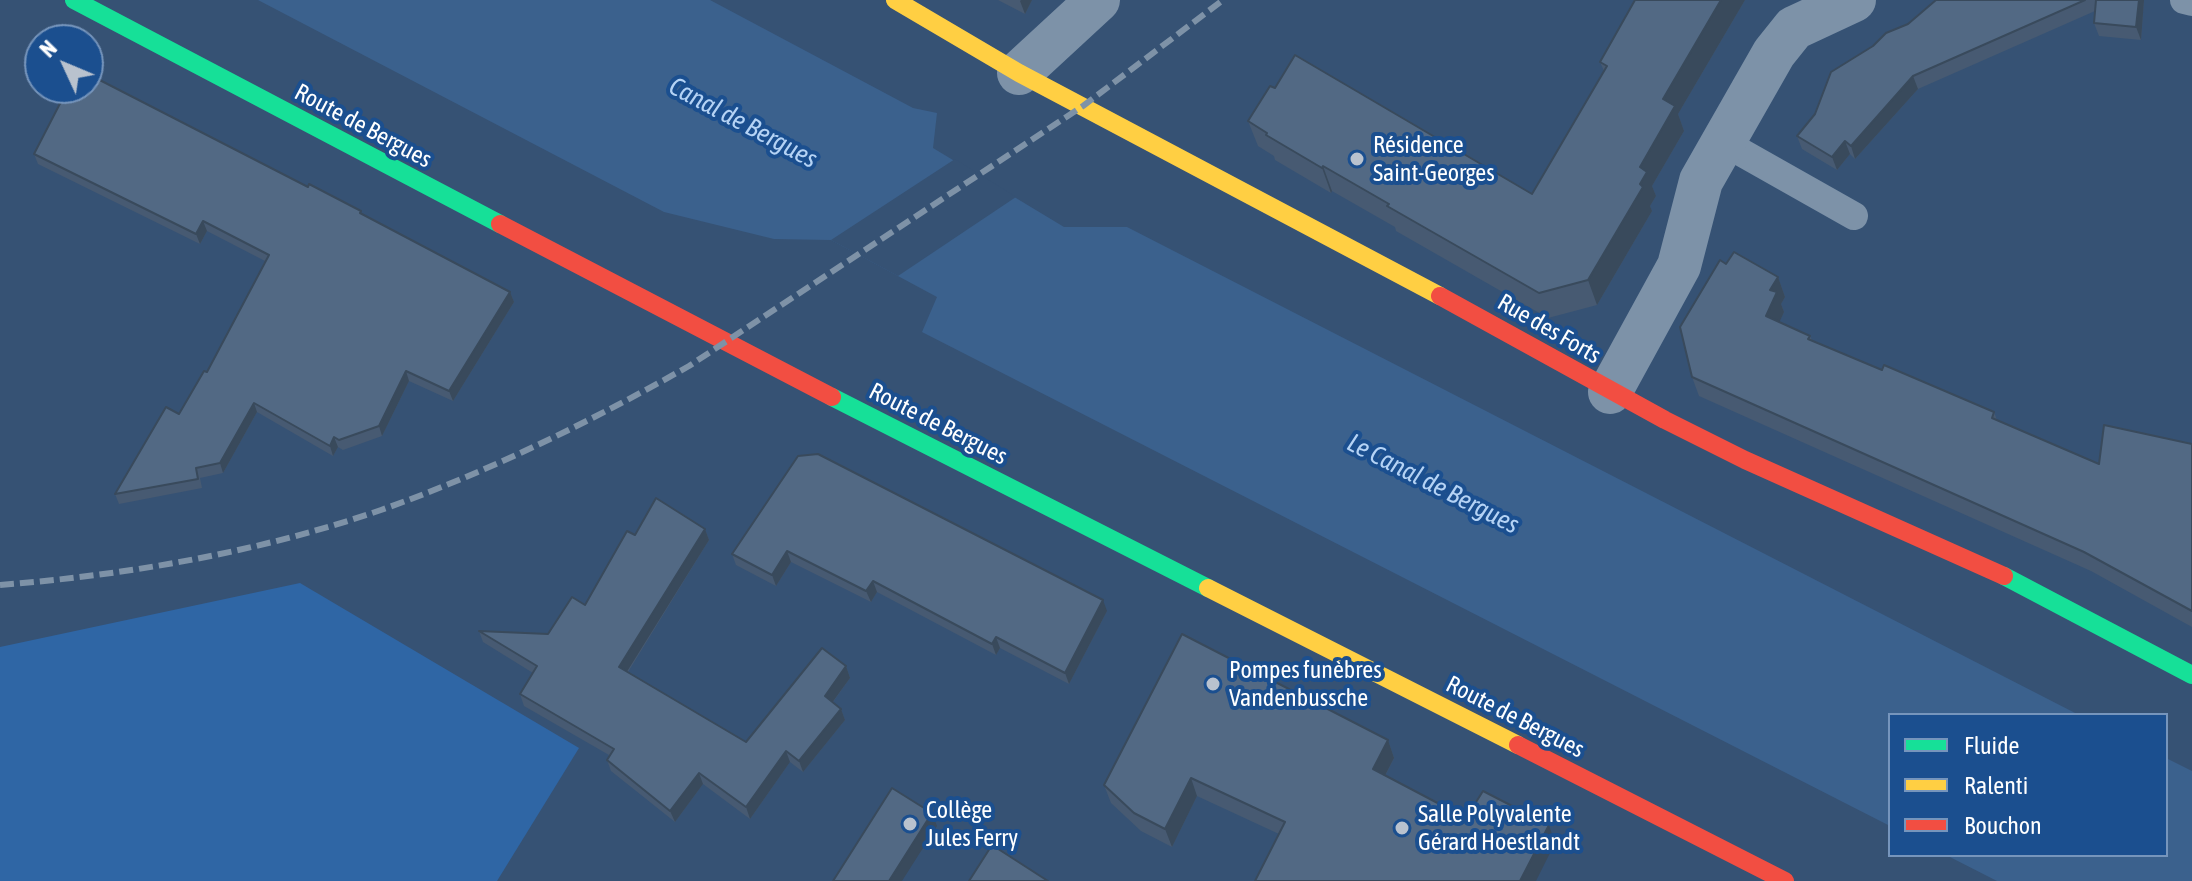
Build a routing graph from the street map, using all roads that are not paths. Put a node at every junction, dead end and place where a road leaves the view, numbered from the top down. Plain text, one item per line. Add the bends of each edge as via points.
1 (74, 0) edge
2 (895, 0) edge
3 (1098, 0) edge
4 (1854, 0) edge
5 (2184, 0) edge
6 (2192, 2) edge
7 (1019, 73) junction
8 (1723, 142) junction
9 (1854, 216) dead end
10 (1610, 392) junction
11 (2192, 675) edge
12 (1785, 881) edge

1 - 12 main road, Route de Bergues via 755,358
2 - 7 main road, Rue des Forts
3 - 7 street
4 - 8 street via 1794,28
5 - 6 lane
7 - 10 main road, Rue des Forts via 1487,321
8 - 9 lane
8 - 10 street via 1701,181 1671,285
10 - 11 main road, Rue des Forts via 1745,460 2018,582

